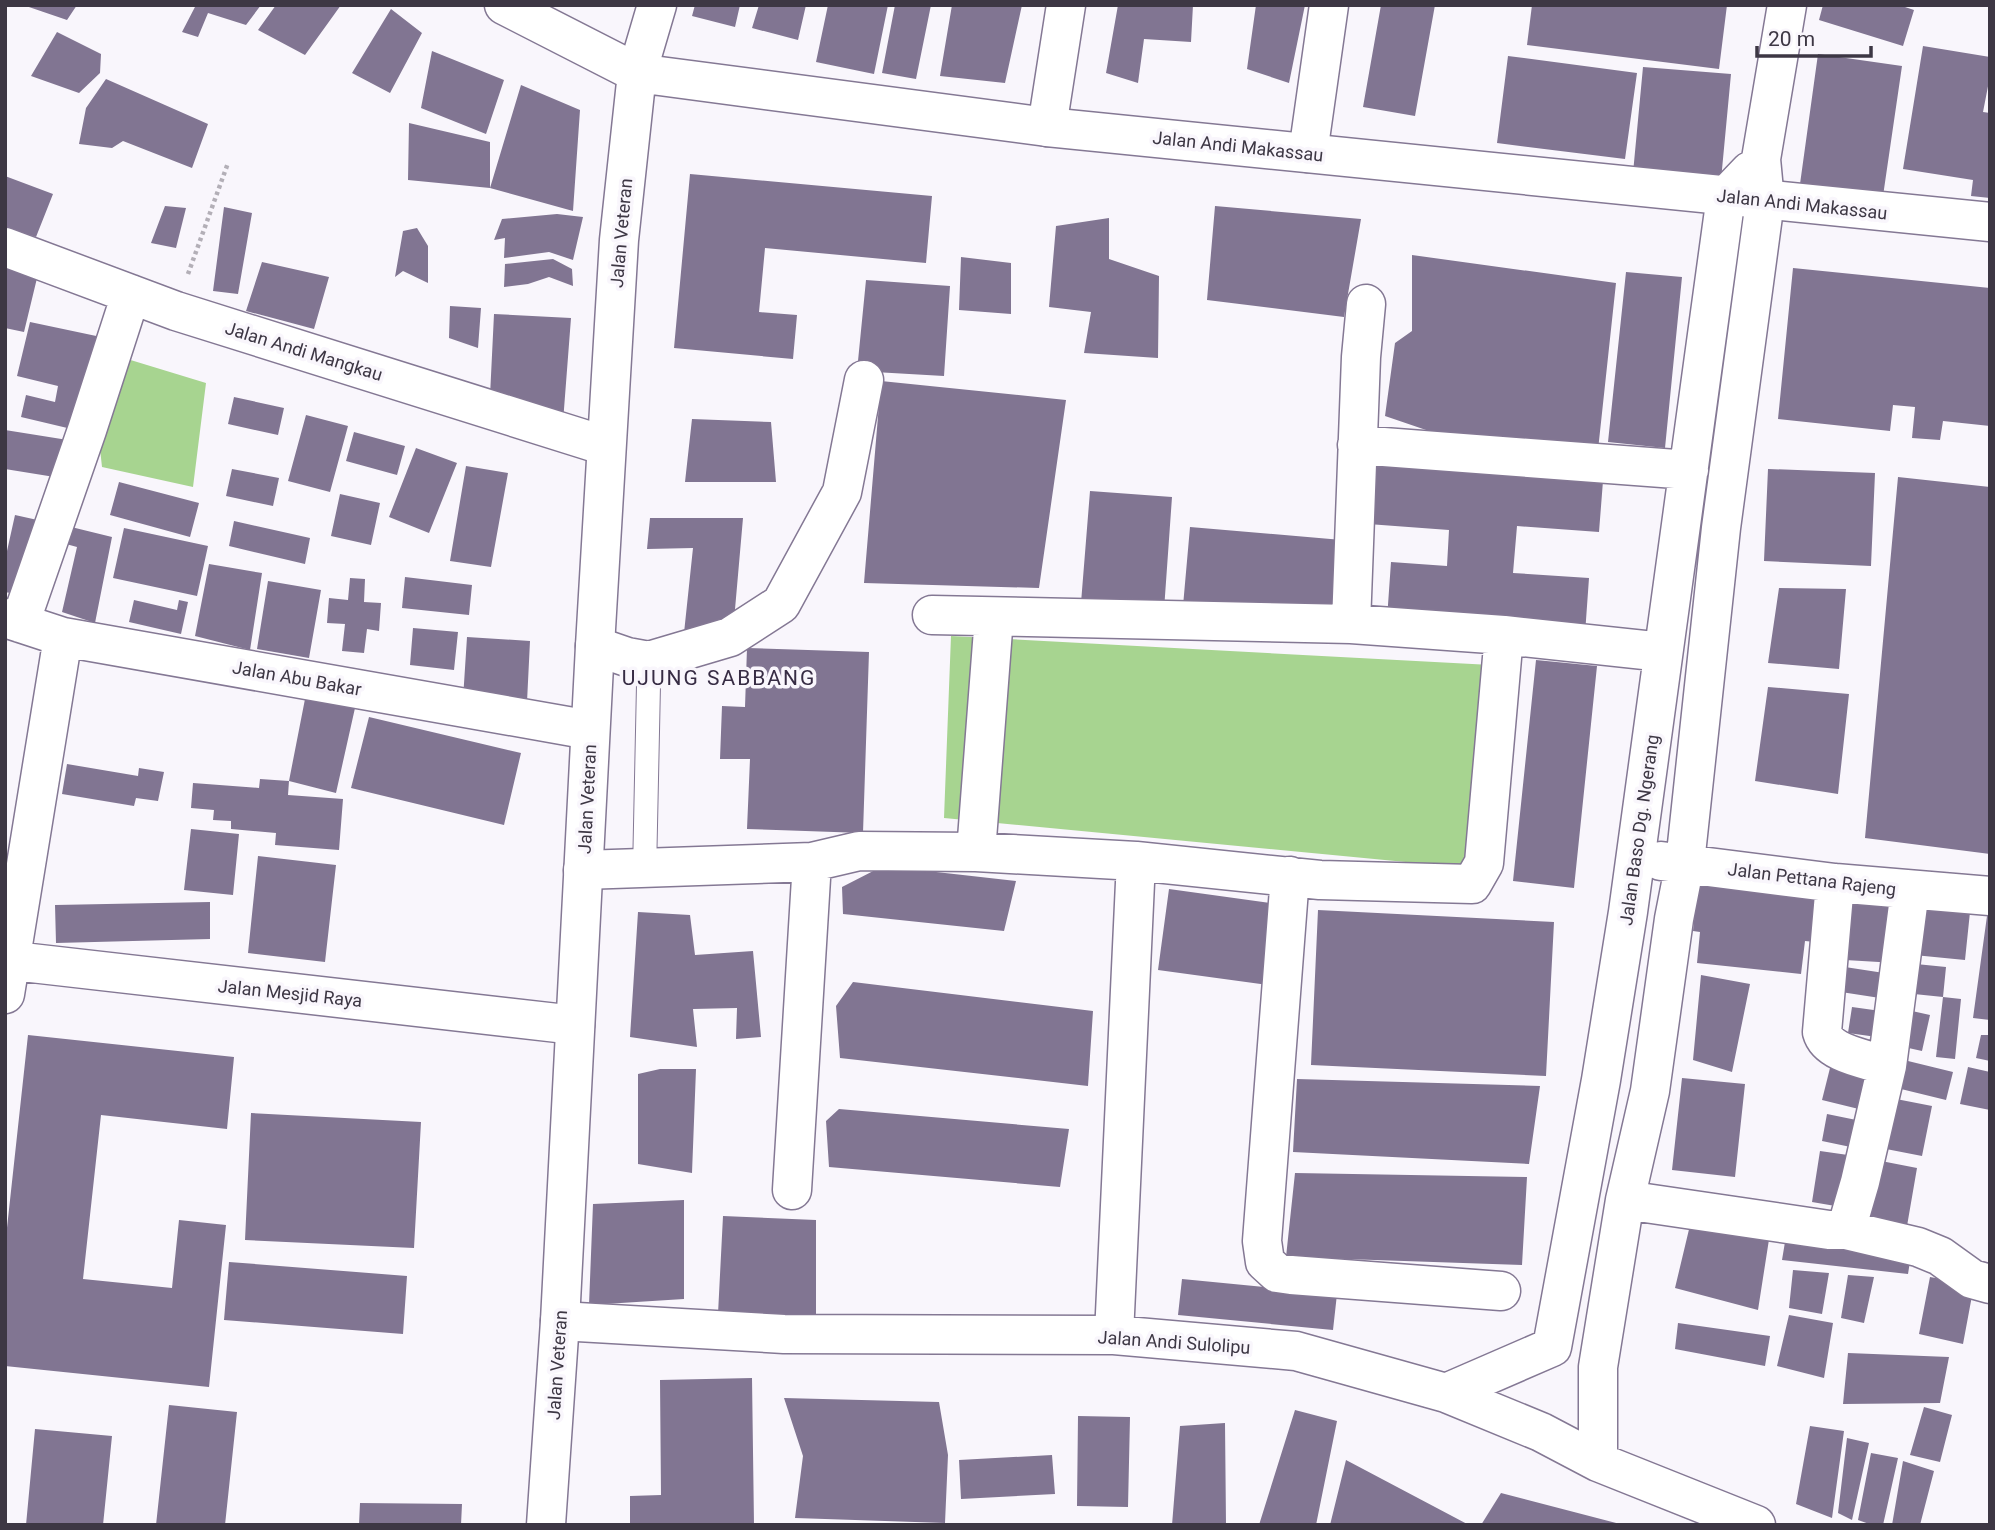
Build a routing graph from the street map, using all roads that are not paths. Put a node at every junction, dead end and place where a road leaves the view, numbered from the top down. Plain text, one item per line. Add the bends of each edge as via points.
1 (504, 5) edge
2 (657, 5) edge
3 (1066, 5) edge
4 (1329, 5) edge
5 (1787, 5) edge
6 (637, 73) junction
7 (1047, 127) junction
8 (1308, 153) junction
9 (1761, 159) junction
10 (1726, 196) junction
11 (1765, 201) junction
12 (1990, 222) edge
13 (5, 247) edge
14 (131, 294) junction
15 (1366, 304) dead end
16 (864, 380) dead end
17 (1357, 445) junction
18 (606, 446) junction
19 (1689, 470) junction
20 (1681, 525) junction
21 (1721, 528) junction
22 (932, 615) dead end
23 (994, 617) junction
24 (13, 621) edge
25 (1351, 624) junction
26 (1504, 635) junction
27 (63, 637) junction
28 (595, 646) junction
29 (1663, 652) junction
30 (649, 661) junction
31 (590, 730) junction
32 (645, 849) dead end
33 (976, 852) junction
34 (1635, 858) junction
35 (1136, 861) junction
36 (813, 862) junction
37 (1685, 863) junction
38 (583, 870) junction
39 (1290, 876) junction
40 (1835, 883) junction
41 (1910, 890) junction
42 (1990, 896) edge
43 (7, 972) edge
44 (575, 1025) junction
45 (1887, 1066) junction
46 (1601, 1080) junction
47 (1650, 1091) junction
48 (792, 1190) dead end
49 (1625, 1200) junction
50 (1846, 1230) junction
51 (1990, 1284) edge
52 (1501, 1291) dead end
53 (560, 1321) junction
54 (1114, 1335) junction
55 (1552, 1347) junction
56 (1598, 1367) junction
57 (1446, 1393) junction
58 (1598, 1462) junction
59 (546, 1525) edge
60 (1756, 1525) edge

1 - 6 street, Jalan Andi Makassau
2 - 6 street, Jalan Veteran
3 - 7 street
4 - 8 street
5 - 9 street
6 - 7 street, Jalan Andi Makassau
6 - 18 street, Jalan Veteran via 619,240
7 - 8 street, Jalan Andi Makassau
8 - 10 street, Jalan Andi Makassau
9 - 10 street
9 - 11 street
10 - 11 street, Jalan Andi Makassau
10 - 19 street, Jalan Baso Dg. Ngerang
11 - 12 street, Jalan Andi Makassau
11 - 21 street
13 - 14 street, Jalan Andi Mangkau
14 - 18 street, Jalan Andi Mangkau
14 - 24 street via 87,430
15 - 17 street
16 - 30 street via 842,492 782,604 730,638
17 - 19 street
17 - 25 street
18 - 28 street, Jalan Veteran
19 - 20 street, Jalan Baso Dg. Ngerang
20 - 21 street
20 - 29 street, Jalan Baso Dg. Ngerang
21 - 37 street
22 - 23 street
23 - 25 street
23 - 33 street
24 - 27 street, Jalan Abu Bakar
25 - 26 street
26 - 29 street
26 - 39 street via 1484,863 1472,884
27 - 31 street, Jalan Abu Bakar
27 - 43 street
28 - 30 street
28 - 31 street, Jalan Veteran
29 - 34 street, Jalan Baso Dg. Ngerang
30 - 32 lane
31 - 38 street, Jalan Veteran
33 - 35 street
33 - 36 street via 859,851
34 - 37 street, Jalan Pettana Rajeng
34 - 46 street, Jalan Baso Dg. Ngerang
35 - 39 street
35 - 54 street
36 - 38 street
36 - 48 street
37 - 40 street, Jalan Pettana Rajeng
37 - 47 street
38 - 44 street, Jalan Veteran
39 - 52 street via 1262,1241 1265,1262 1277,1273 1290,1275
40 - 41 street, Jalan Pettana Rajeng
40 - 45 street via 1824,1039 1838,1050
41 - 42 street, Jalan Pettana Rajeng
41 - 45 street
43 - 44 street, Jalan Mesjid Raya
44 - 53 street, Jalan Veteran
45 - 50 street
46 - 47 street
46 - 55 street, Jalan Baso Dg. Ngerang
47 - 49 street
49 - 50 street
49 - 56 street
50 - 51 street via 1918,1247 1972,1279
53 - 54 street, Jalan Andi Sulolipu via 784,1334
53 - 59 street, Jalan Veteran
54 - 57 street, Jalan Andi Sulolipu via 1296,1351
55 - 56 street via 1577,1351
55 - 57 street
56 - 58 street
57 - 58 street, Jalan Andi Sulolipu via 1541,1432
58 - 60 street, Jalan Andi Sulolipu

